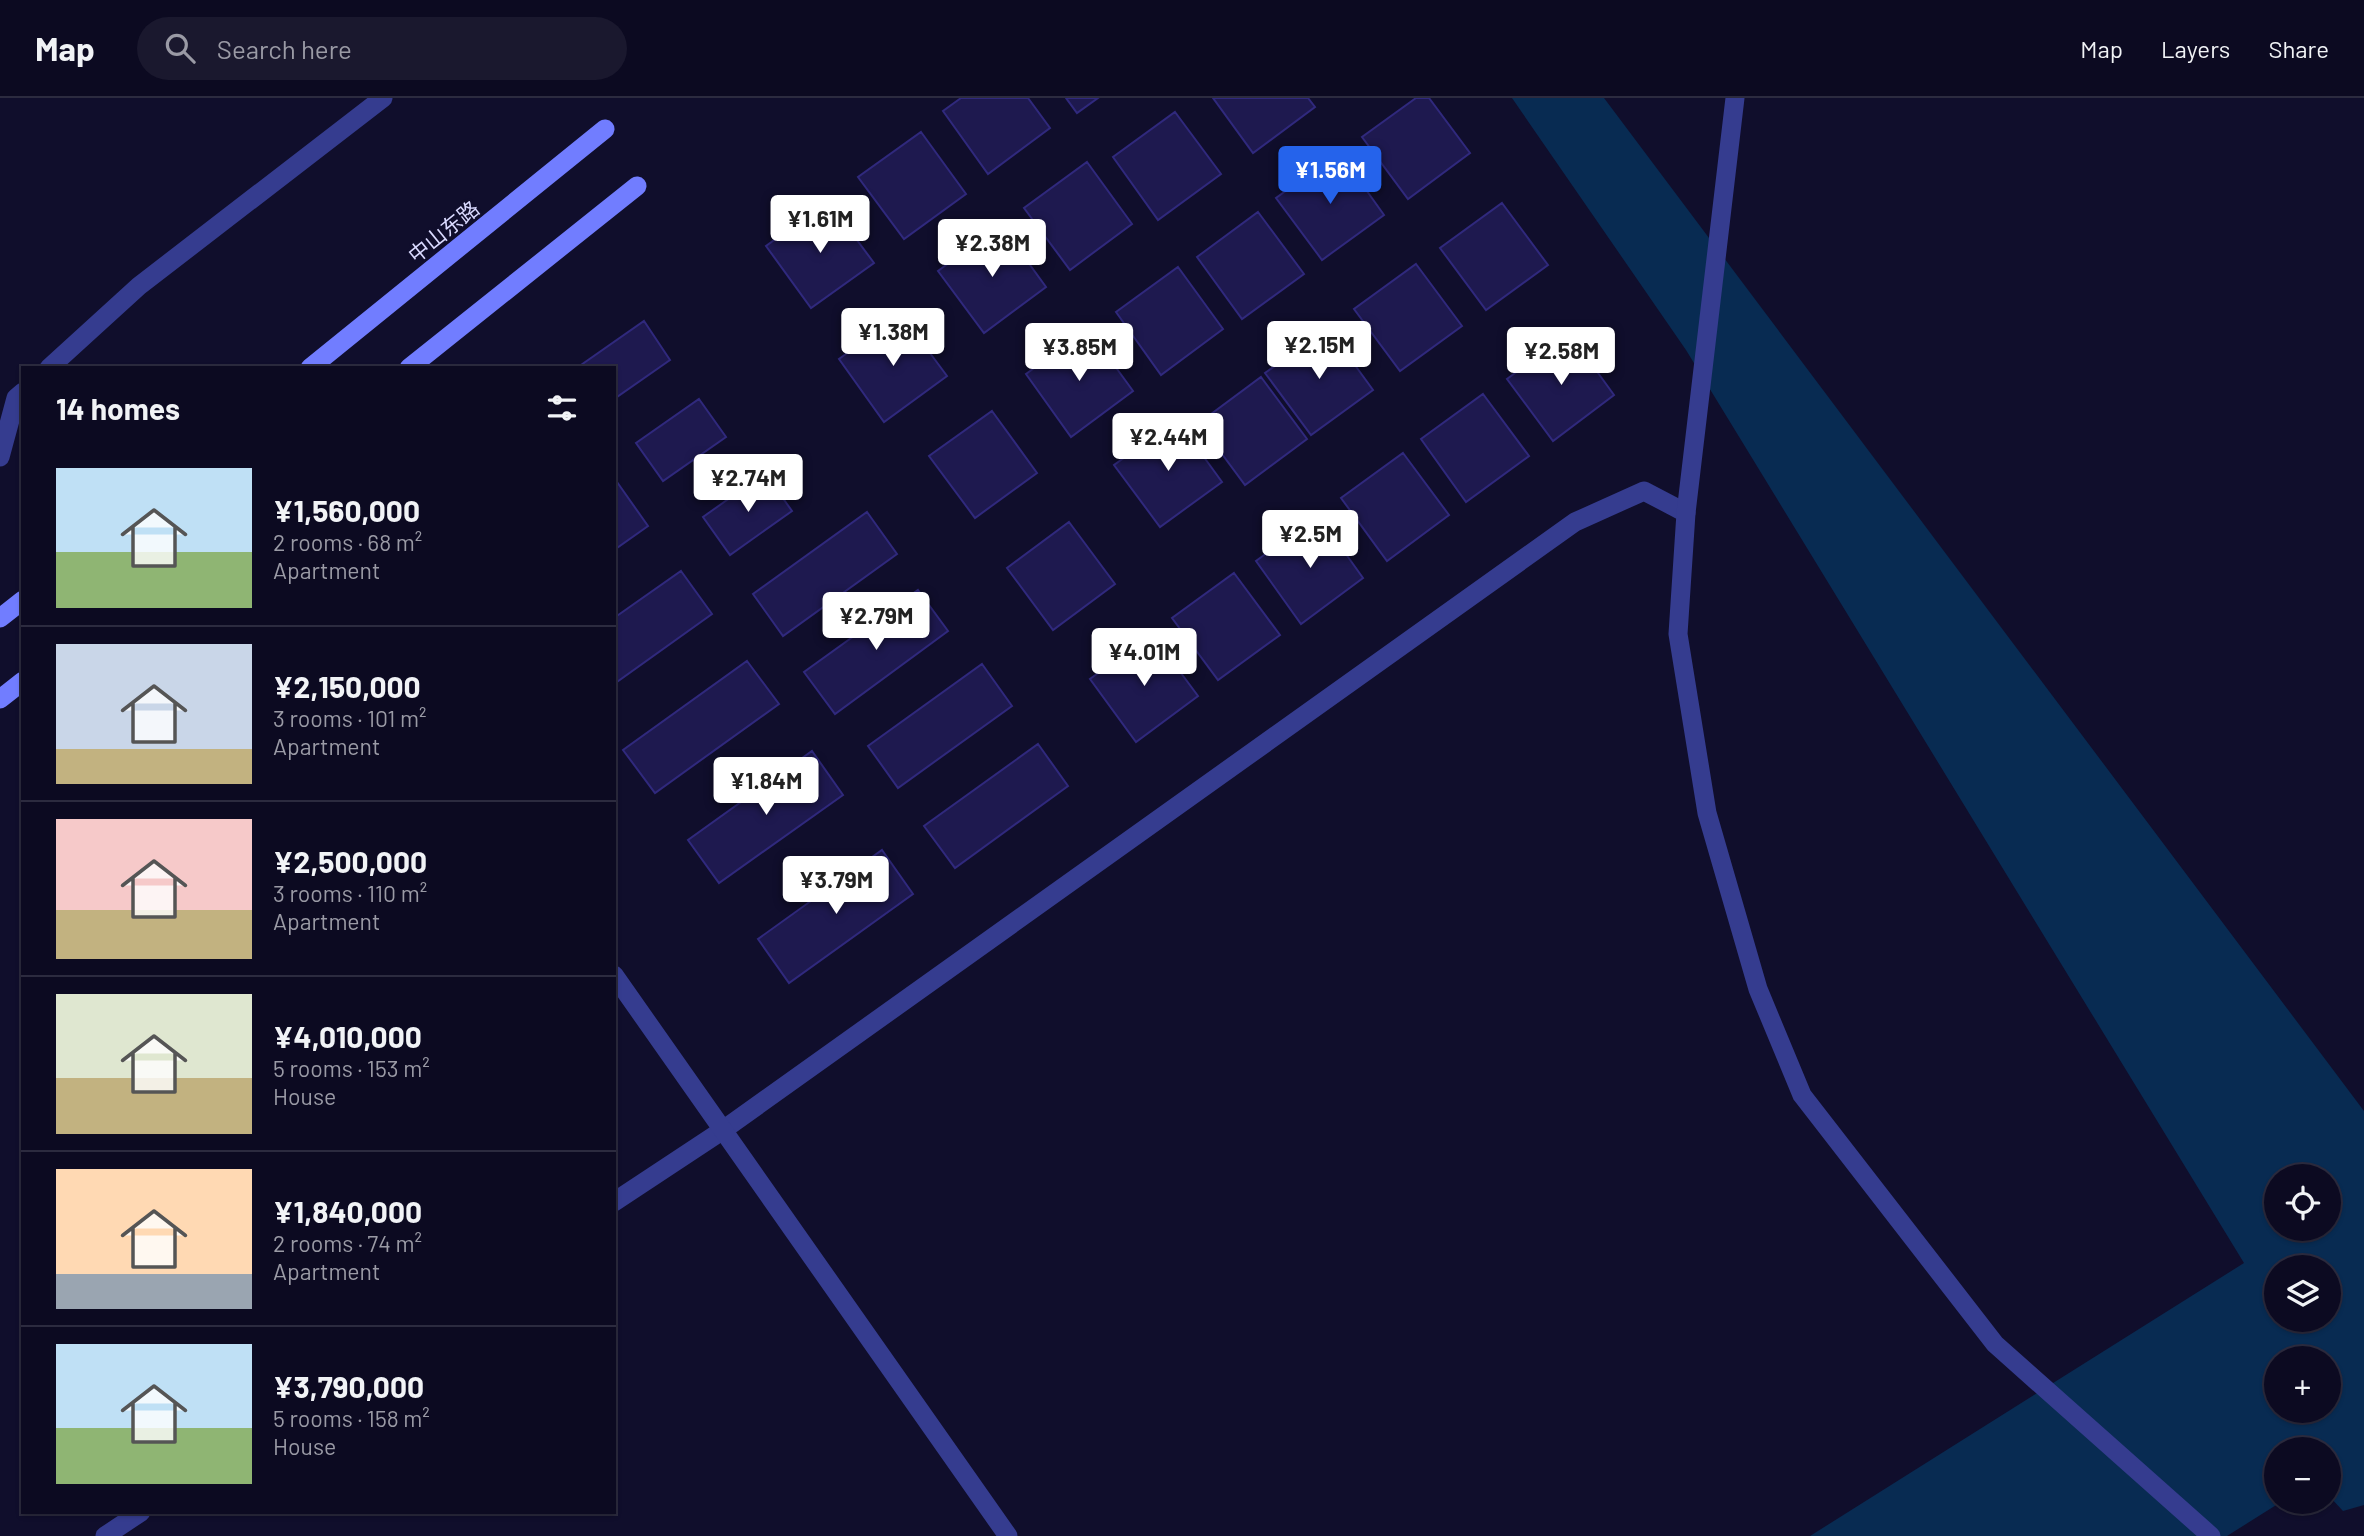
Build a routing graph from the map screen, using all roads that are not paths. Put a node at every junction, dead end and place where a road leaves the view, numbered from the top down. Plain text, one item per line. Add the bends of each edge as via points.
1 (383, 98) edge
2 (1735, 98) edge
3 (605, 129) dead end
4 (637, 186) dead end
5 (51, 366) edge
6 (312, 366) edge
7 (412, 366) edge
8 (21, 394) edge
9 (0, 457) edge
10 (1686, 513) junction
11 (21, 602) edge
12 (0, 618) edge
13 (21, 683) edge
14 (0, 699) edge
15 (616, 978) edge
16 (723, 1130) junction
17 (616, 1201) edge
18 (138, 1514) edge
19 (105, 1536) edge
20 (1008, 1536) edge
21 (2211, 1536) edge

1 - 5 street via 139,286
2 - 10 street
3 - 6 main road, 中山东路
4 - 7 main road
8 - 9 street
10 - 16 street via 1644,491 1576,522
10 - 21 street via 1678,634 1707,813 1758,989 1802,1095 1995,1343
11 - 12 main road
13 - 14 main road
15 - 16 street
16 - 17 street
16 - 20 street
18 - 19 street

